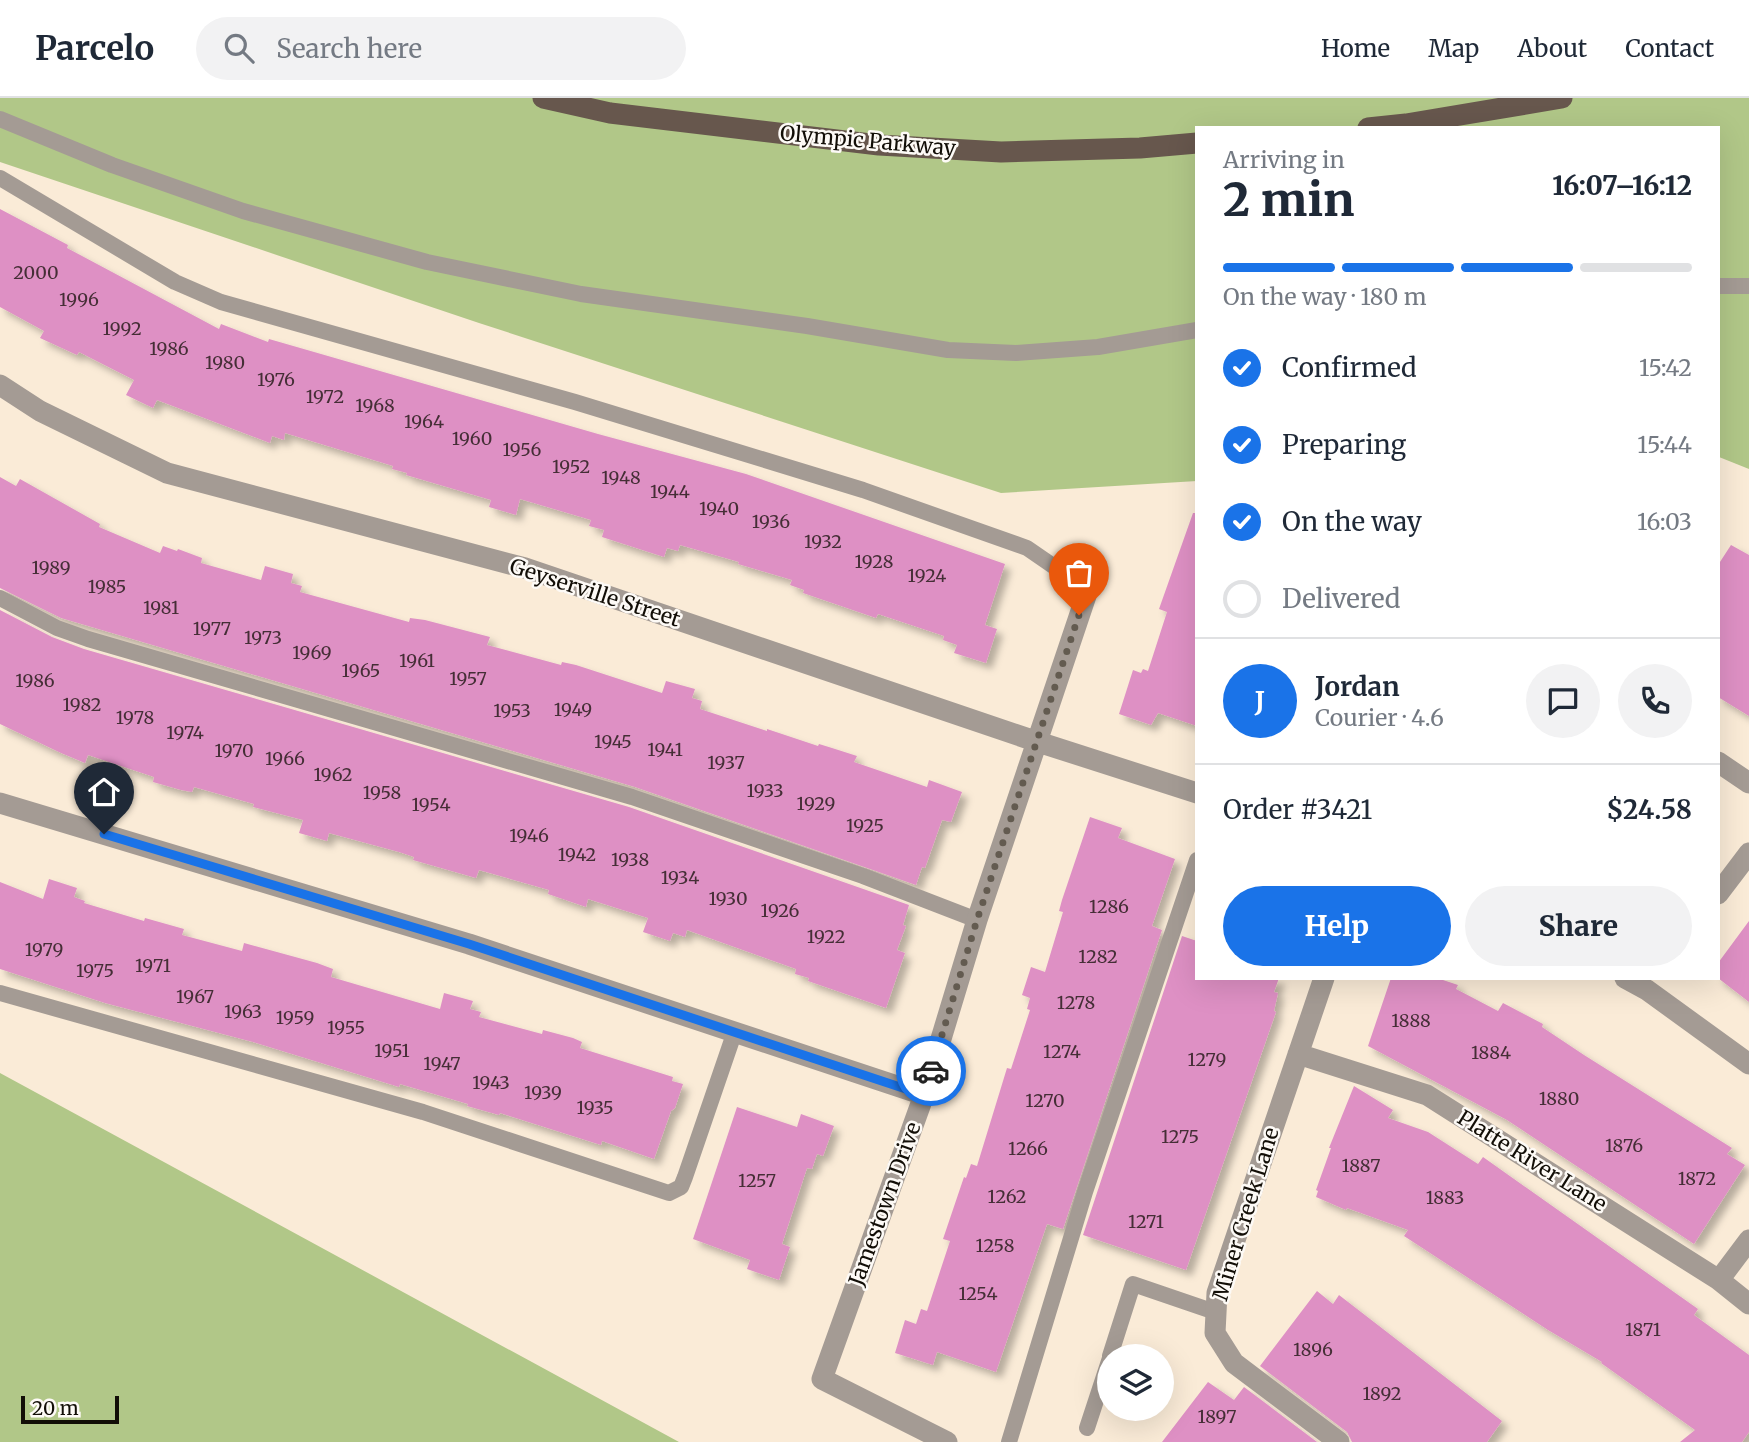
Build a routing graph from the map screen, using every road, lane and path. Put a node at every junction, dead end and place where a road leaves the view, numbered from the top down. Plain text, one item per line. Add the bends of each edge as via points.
1 (542, 98) edge
2 (1562, 98) edge
3 (0, 119) edge
4 (1387, 126) edge
5 (1195, 143) edge
6 (0, 178) edge
7 (1720, 286) edge
8 (1749, 286) edge
9 (1195, 330) edge
10 (0, 384) edge
11 (1088, 590) joint
12 (0, 598) edge
13 (1035, 741) junction
14 (1720, 763) edge
15 (1749, 783) edge
16 (1195, 792) edge
17 (0, 803) edge
18 (1749, 853) edge
19 (1195, 866) edge
20 (1720, 891) edge
21 (977, 920) junction
22 (1323, 980) edge
23 (1634, 980) edge
24 (1652, 984) edge
25 (0, 993) edge
26 (735, 1031) junction
27 (1298, 1054) junction
28 (1749, 1064) edge
29 (924, 1095) junction
30 (1749, 1240) edge
31 (1720, 1280) junction
32 (1749, 1304) edge
33 (1215, 1312) junction
34 (1114, 1344) edge
35 (1097, 1397) edge
36 (1087, 1428) dead end
37 (947, 1442) edge
38 (1009, 1442) edge
39 (1339, 1442) edge

1 - 5 main road, Olympic Parkway via 610,113 879,145 1001,152
2 - 4 main road
3 - 9 lane via 243,211 427,262 581,294 948,350 1016,353 1098,347
6 - 11 lane via 175,282 221,302 575,402 863,490 1027,548
7 - 8 lane
10 - 13 street, Geyserville Street via 40,411 167,473 525,568
11 - 13 street, Jamestown Drive
12 - 21 lane via 88,639 632,797
13 - 16 street, Geyserville Street
13 - 21 street, Jamestown Drive
14 - 15 street
17 - 26 street via 469,944
18 - 20 street
19 - 38 lane via 1085,1192
21 - 29 street, Jamestown Drive
22 - 27 street, Miner Creek Lane
23 - 24 street
24 - 28 street
25 - 26 lane via 423,1112 669,1193 681,1187
26 - 29 street
27 - 31 street, Platte River Lane via 1427,1095
27 - 33 street, Miner Creek Lane via 1217,1293
29 - 37 street, Jamestown Drive via 822,1378
30 - 31 street
31 - 32 street, Platte River Lane
33 - 34 lane via 1133,1284
33 - 39 street, Miner Creek Lane via 1215,1334 1234,1363
35 - 36 lane

